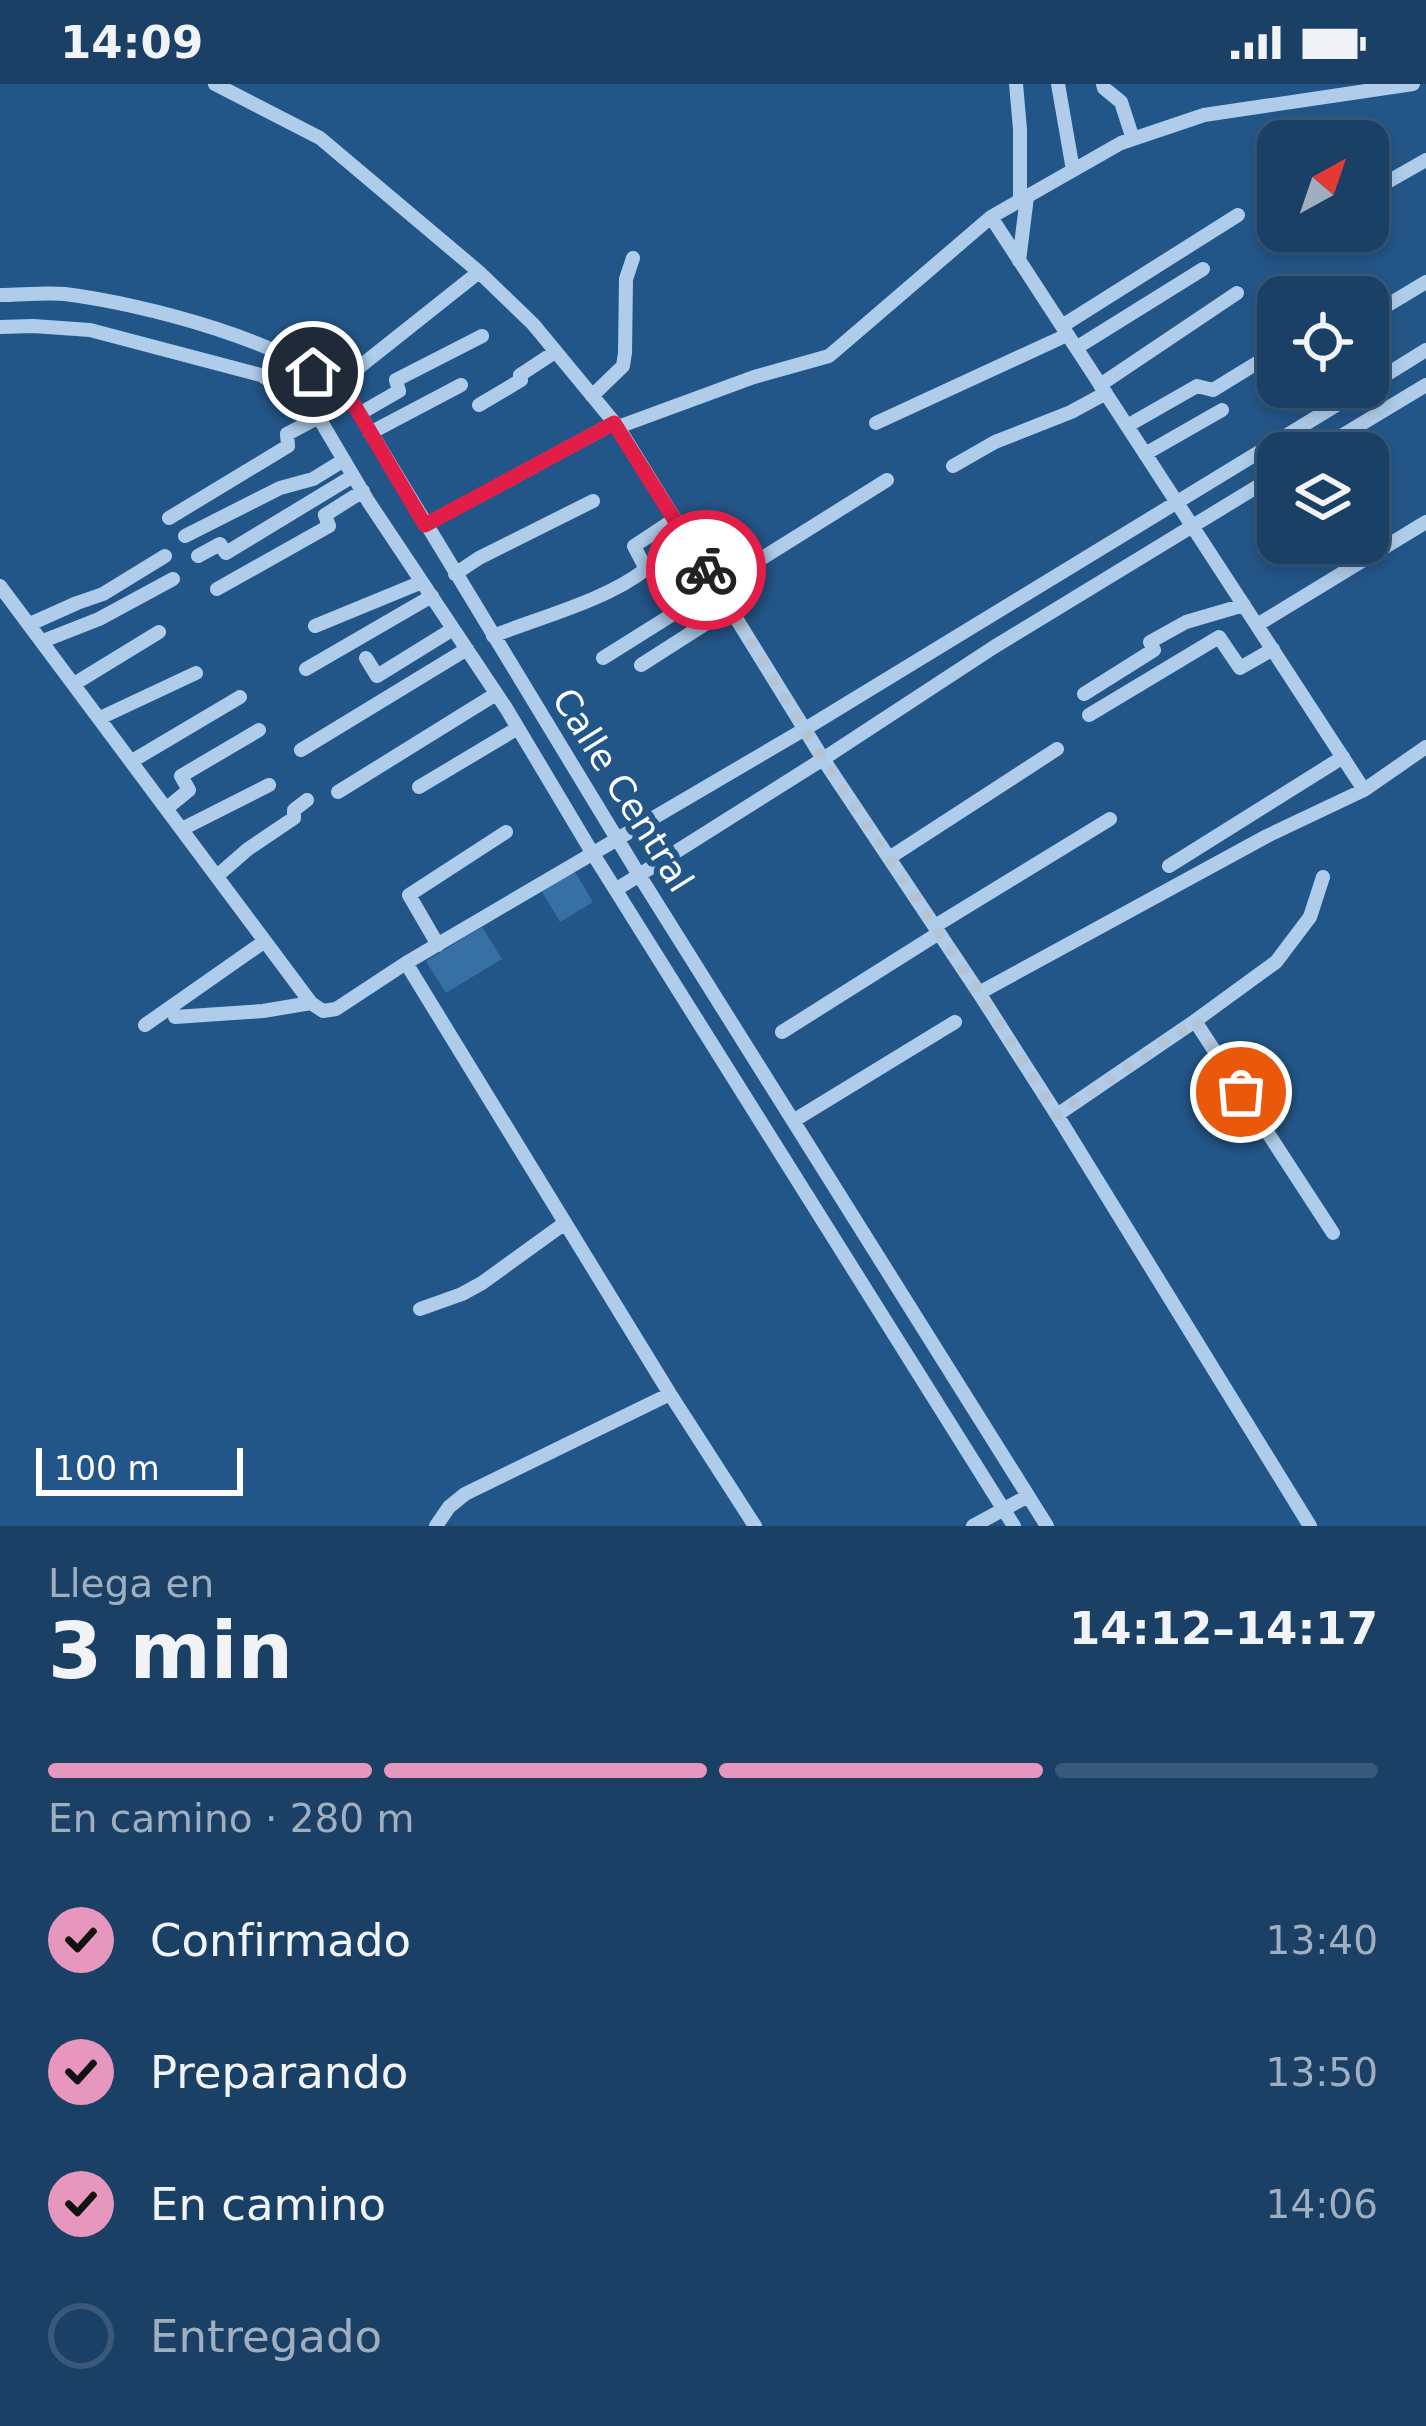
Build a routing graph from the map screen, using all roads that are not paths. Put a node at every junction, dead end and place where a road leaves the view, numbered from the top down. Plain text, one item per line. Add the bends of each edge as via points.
1 (215, 84) edge
2 (1016, 84) edge
3 (1058, 84) edge
4 (1103, 84) edge
5 (1413, 84) edge
6 (1133, 139) junction
7 (1426, 160) edge
8 (1073, 170) junction
9 (1389, 181) edge
10 (1023, 199) junction
11 (1238, 215) dead end
12 (991, 217) junction
13 (633, 258) dead end
14 (1019, 261) junction
15 (1203, 269) dead end
16 (479, 272) junction
17 (1426, 282) edge
18 (1237, 293) dead end
19 (0, 296) edge
20 (1389, 304) edge
21 (0, 327) edge
22 (482, 336) dead end
23 (1068, 336) junction
24 (1426, 350) edge
25 (555, 352) junction
26 (1257, 363) edge
27 (1389, 373) edge
28 (336, 384) junction
29 (461, 385) dead end
30 (1426, 385) edge
31 (1103, 389) junction
32 (592, 396) junction
33 (479, 405) dead end
34 (1332, 408) edge
35 (1222, 410) dead end
36 (313, 412) junction
37 (358, 414) junction
38 (877, 423) dead end
39 (616, 425) junction
40 (1127, 426) junction
41 (1348, 432) edge
42 (370, 433) junction
43 (1145, 454) junction
44 (344, 460) junction
45 (953, 466) dead end
46 (353, 476) junction
47 (887, 480) dead end
48 (1257, 486) edge
49 (363, 491) junction
50 (593, 501) dead end
51 (1177, 504) junction
52 (169, 518) dead end
53 (675, 519) junction
54 (1426, 521) edge
55 (425, 525) junction
56 (1192, 525) junction
57 (185, 536) dead end
58 (165, 556) dead end
59 (198, 556) dead end
60 (455, 574) junction
61 (173, 580) dead end
62 (422, 582) junction
63 (0, 586) edge
64 (716, 587) junction
65 (217, 589) dead end
66 (432, 596) junction
67 (1244, 604) junction
68 (730, 608) junction
69 (31, 625) junction
70 (1257, 625) junction
71 (315, 626) dead end
72 (453, 629) junction
73 (159, 632) dead end
74 (494, 636) junction
75 (43, 641) junction
76 (1273, 649) junction
77 (467, 650) junction
78 (366, 658) dead end
79 (603, 658) dead end
80 (641, 664) dead end
81 (306, 669) dead end
82 (196, 674) dead end
83 (74, 683) junction
84 (496, 694) junction
85 (528, 694) junction
86 (1084, 694) dead end
87 (240, 697) dead end
88 (506, 708) junction
89 (1089, 716) dead end
90 (100, 718) junction
91 (518, 728) junction
92 (805, 729) junction
93 (259, 730) dead end
94 (1426, 746) edge
95 (1057, 748) dead end
96 (301, 750) dead end
97 (1343, 757) junction
98 (823, 759) junction
99 (132, 761) junction
100 (269, 785) dead end
101 (419, 787) dead end
102 (1364, 790) junction
103 (338, 792) dead end
104 (307, 800) dead end
105 (167, 808) junction
106 (1110, 819) dead end
107 (182, 829) junction
108 (506, 832) dead end
109 (619, 839) junction
110 (593, 854) junction
111 (889, 858) junction
112 (1169, 866) dead end
113 (639, 875) junction
114 (217, 876) junction
115 (1323, 877) dead end
116 (617, 889) junction
117 (937, 930) junction
118 (265, 941) junction
119 (438, 945) junction
120 (406, 963) junction
121 (979, 993) junction
122 (311, 1003) junction
123 (175, 1017) dead end
124 (1196, 1021) junction
125 (955, 1022) dead end
126 (145, 1024) dead end
127 (782, 1031) dead end
128 (1057, 1115) junction
129 (793, 1121) junction
130 (565, 1223) junction
131 (1334, 1233) dead end
132 (420, 1309) dead end
133 (670, 1394) junction
134 (1028, 1496) junction
135 (1004, 1510) junction
136 (436, 1526) edge
137 (755, 1526) edge
138 (973, 1526) edge
139 (1014, 1526) edge
140 (1047, 1526) edge
141 (1310, 1526) edge

1 - 16 street via 320,138
2 - 10 street
3 - 8 street
4 - 6 street via 1121,102
5 - 6 street via 1204,115
6 - 8 street
7 - 9 street
8 - 10 street
10 - 12 street
10 - 14 street
11 - 23 street
12 - 14 street
12 - 39 street via 829,356
13 - 32 street via 622,366
14 - 23 street
15 - 23 street
16 - 25 street
16 - 28 street
17 - 20 street
18 - 31 street
19 - 28 street, Calle Central via 62,294 200,322
21 - 36 street, Calle Central via 90,331 261,375
22 - 37 street via 396,380 399,391
23 - 31 street
23 - 38 street
24 - 27 street
25 - 32 street
25 - 33 street
26 - 40 street
28 - 36 street
28 - 37 street, Calle Central
29 - 42 street
30 - 41 street
31 - 40 street
31 - 45 street
32 - 39 street
34 - 51 street
35 - 43 street
36 - 44 street, Calle Central
36 - 52 street via 287,434 288,446
37 - 42 street, Calle Central
39 - 53 street
39 - 55 street
40 - 43 street
42 - 55 street, Calle Central
43 - 51 street
44 - 46 street, Calle Central
44 - 57 street
46 - 49 street, Calle Central
46 - 59 street via 226,553 220,544
47 - 64 street
48 - 56 street
49 - 62 street, Calle Central
49 - 65 street via 325,515 329,526
50 - 60 street
51 - 56 street
51 - 92 street
53 - 64 street
53 - 74 street via 634,546 646,568 637,576
54 - 70 street
55 - 60 street, Calle Central
56 - 67 street
56 - 98 street
58 - 69 street via 103,595
60 - 74 street, Calle Central
61 - 75 street
62 - 66 street, Calle Central
62 - 71 street
63 - 69 street
64 - 68 street
64 - 79 street
66 - 72 street, Calle Central
66 - 81 street
67 - 70 street
67 - 86 street via 1150,642 1154,650
68 - 80 street
68 - 92 street
69 - 75 street
70 - 76 street
72 - 77 street, Calle Central
72 - 78 street via 377,676
73 - 83 street
74 - 85 street, Calle Central
75 - 83 street
76 - 89 street via 1240,668 1219,637
76 - 97 street
77 - 84 street, Calle Central
77 - 96 street
82 - 90 street
83 - 90 street
84 - 88 street, Calle Central
84 - 103 street
85 - 88 street
85 - 109 street, Calle Central
87 - 99 street
88 - 91 street, Calle Central
90 - 99 street
91 - 101 street
91 - 110 street, Calle Central
92 - 98 street
92 - 109 street
93 - 105 street via 181,776 190,790
94 - 102 street
95 - 111 street
97 - 102 street
97 - 112 street
98 - 111 street
98 - 113 street
99 - 105 street
100 - 107 street
102 - 121 street
104 - 114 street
105 - 107 street
106 - 117 street
107 - 114 street
108 - 119 street via 409,896
109 - 110 street
109 - 113 street, Calle Central
110 - 116 street, Calle Central
110 - 119 street
111 - 117 street
113 - 116 street
113 - 129 street, Calle Central
114 - 118 street
115 - 124 street via 1310,917 1276,962
116 - 135 street, Calle Central
117 - 121 street
117 - 127 street
118 - 122 street
118 - 126 street
119 - 120 street
120 - 122 street via 336,1009
120 - 130 street
121 - 128 street
122 - 123 street
124 - 128 street
124 - 131 street
125 - 129 street
128 - 141 street
129 - 134 street, Calle Central
130 - 132 street via 482,1283
130 - 133 street
133 - 136 street via 465,1494
133 - 137 street
134 - 135 street
134 - 140 street, Calle Central
135 - 138 street
135 - 139 street, Calle Central

